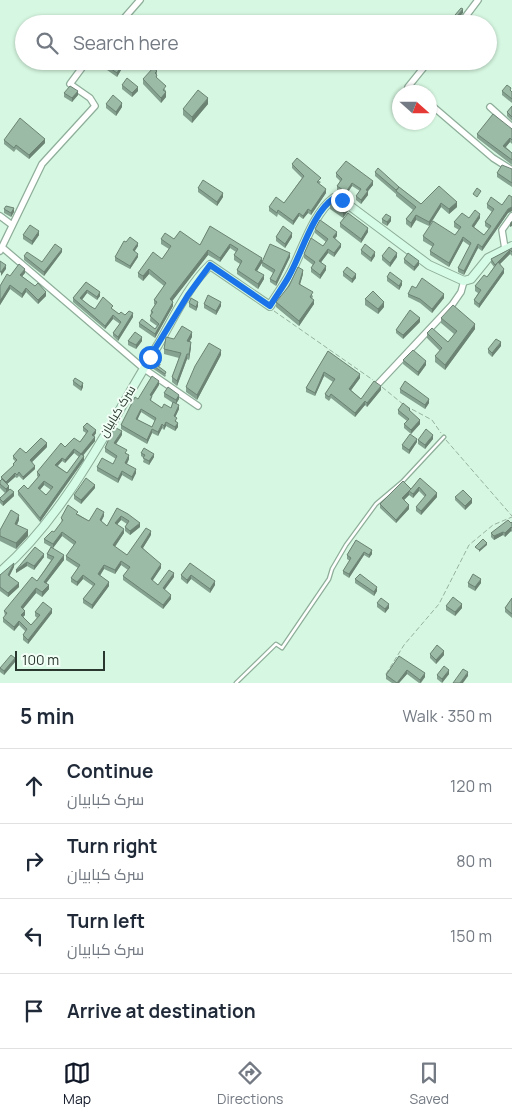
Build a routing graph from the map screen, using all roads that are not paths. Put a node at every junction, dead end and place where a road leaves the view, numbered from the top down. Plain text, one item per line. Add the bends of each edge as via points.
1 (140, 0) edge
2 (478, 0) edge
3 (127, 15) edge
4 (467, 15) edge
5 (80, 70) edge
6 (422, 70) edge
7 (410, 85) edge
8 (490, 107) dead end
9 (437, 110) edge
10 (512, 127) edge
11 (512, 170) edge
12 (0, 216) edge
13 (512, 216) edge
14 (12, 224) junction
15 (508, 247) edge
16 (1, 249) edge
17 (464, 281) junction
18 (143, 368) junction
19 (378, 384) edge
20 (198, 406) dead end
21 (444, 437) road end
22 (0, 572) edge
23 (236, 683) edge

1 - 3 street
2 - 4 street
5 - 14 street via 70,84 90,98 95,106 42,164
6 - 7 street
8 - 10 street
9 - 11 street
12 - 14 street
13 - 15 street via 502,230
14 - 16 street
15 - 17 street via 488,258 471,279
16 - 18 street
17 - 18 street, سرک کبابیان via 429,265 342,200 334,198 328,202 311,230 289,277 270,306 210,265
17 - 19 street via 452,305
18 - 20 street
18 - 22 street, سرک کبابیان via 48,523
21 - 23 lane via 402,482 376,504 346,545 329,579 282,648 276,644

